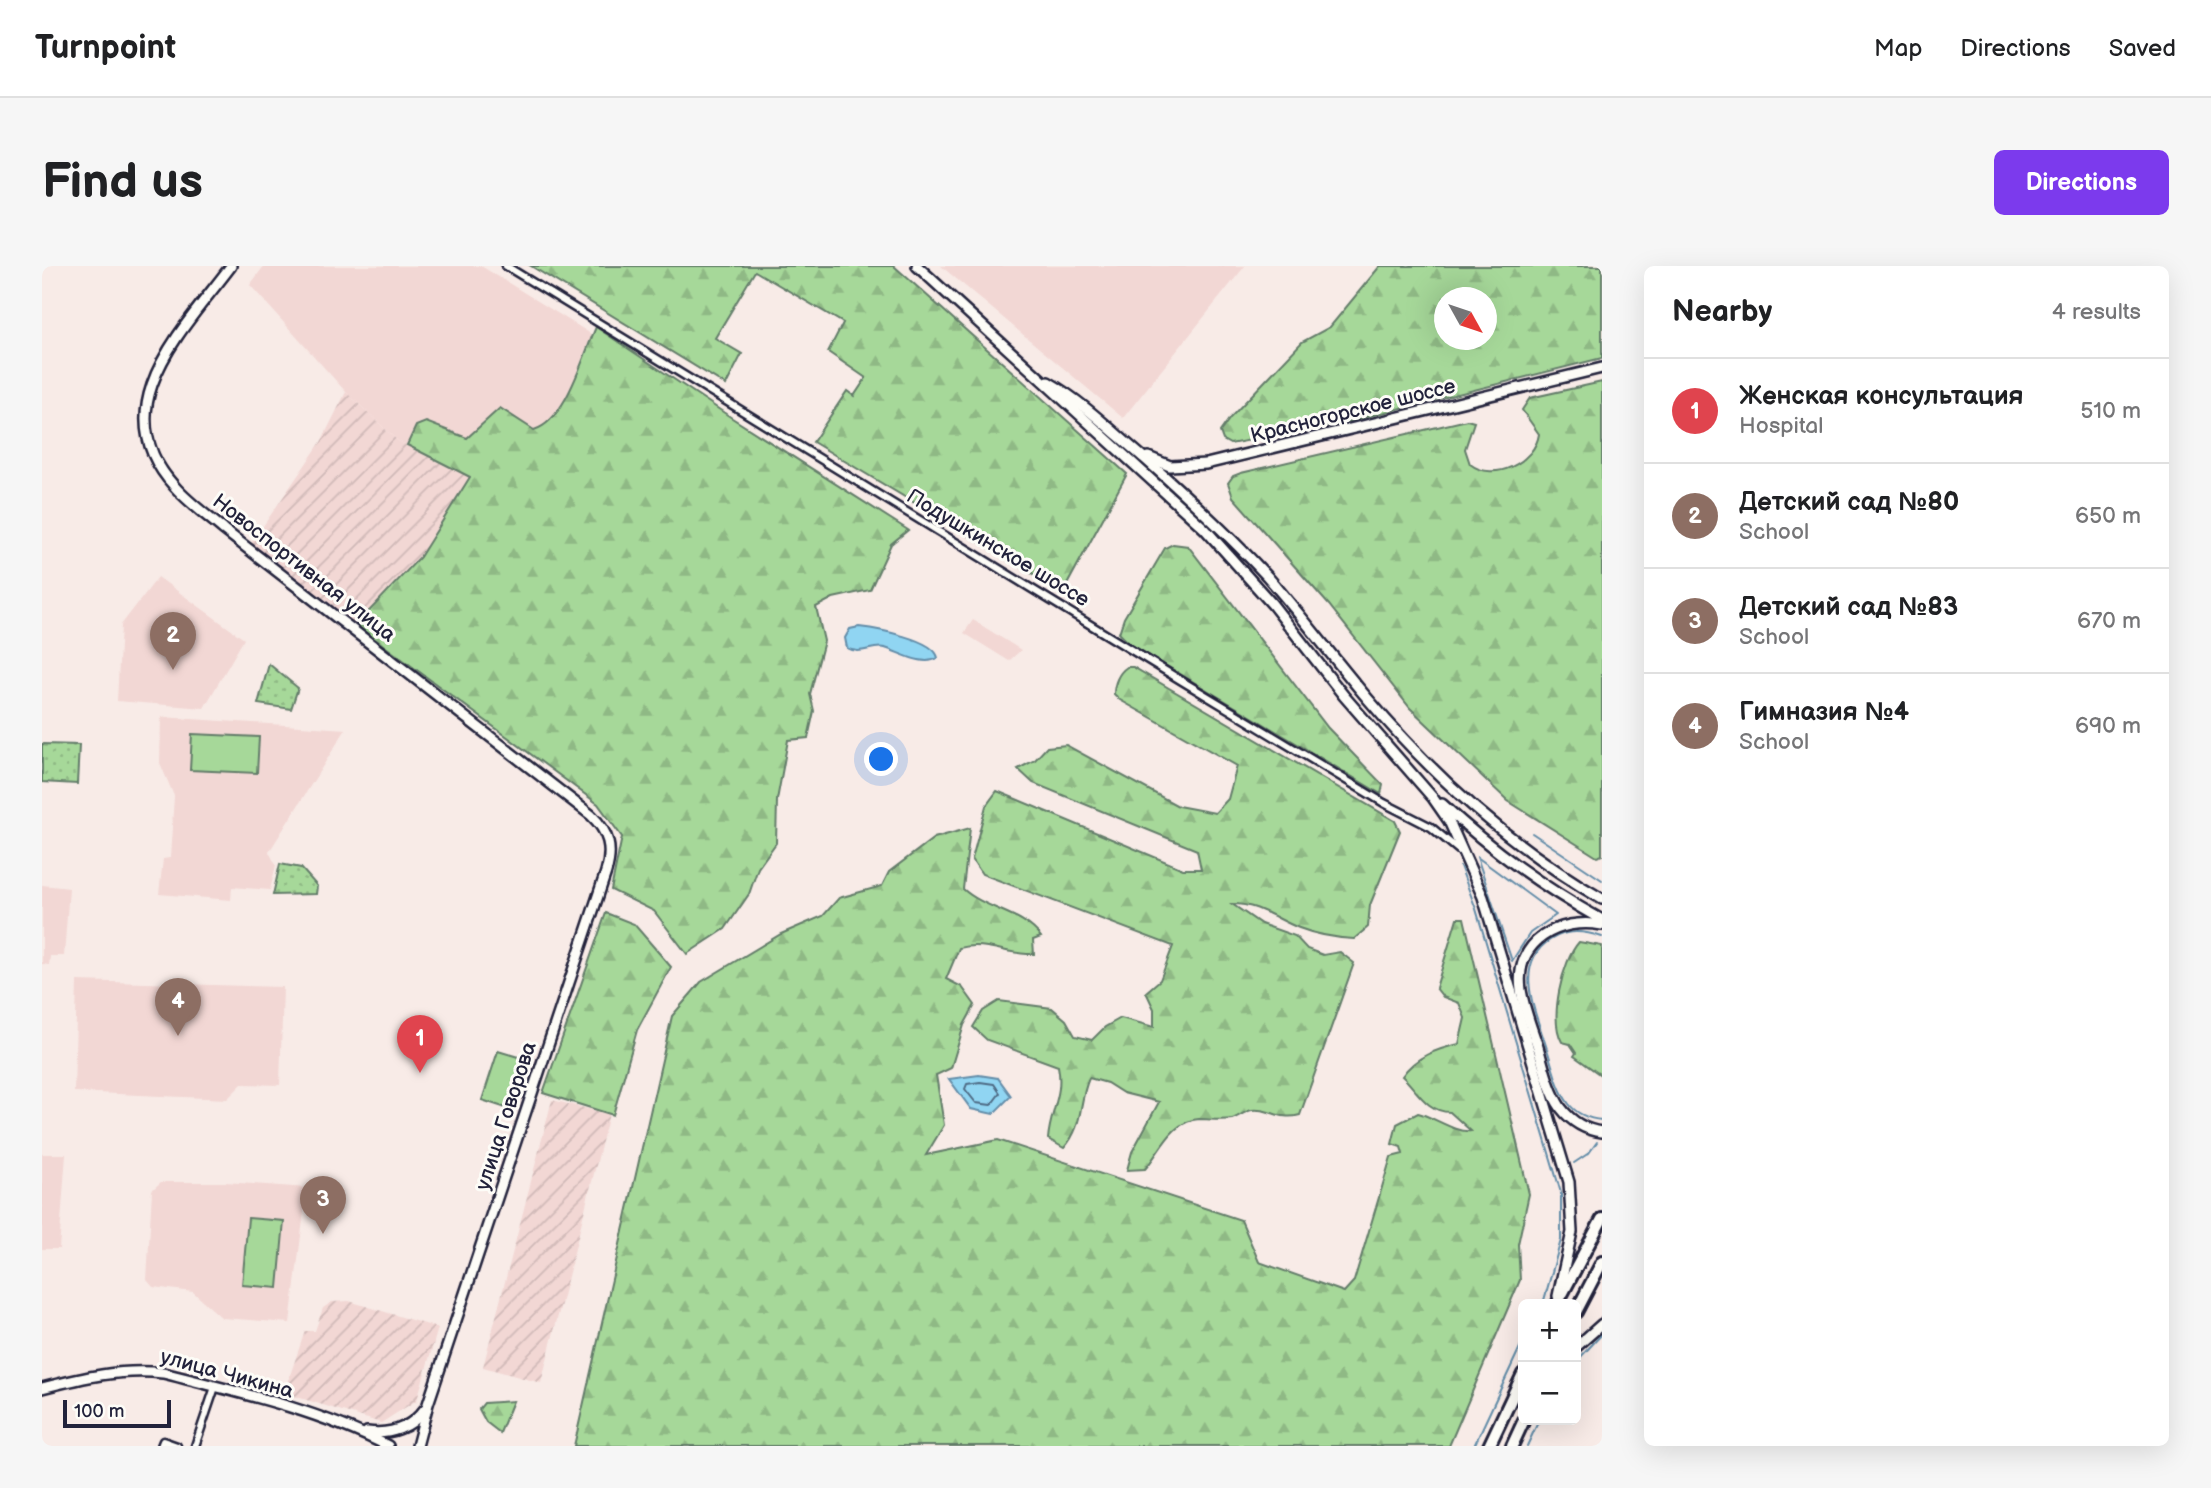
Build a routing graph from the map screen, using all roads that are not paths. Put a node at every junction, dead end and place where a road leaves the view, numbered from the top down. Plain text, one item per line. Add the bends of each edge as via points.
1 (231, 266) edge
2 (506, 266) edge
3 (917, 266) edge
4 (1602, 368) edge
5 (1033, 373) junction
6 (1118, 436) junction
7 (1420, 784) junction
8 (608, 838) joint
9 (1470, 862) junction
10 (1602, 899) edge
11 (1602, 922) edge
12 (1602, 1132) edge
13 (1602, 1219) edge
14 (1602, 1262) edge
15 (1557, 1299) edge
16 (1559, 1299) edge
17 (1581, 1302) edge
18 (1602, 1324) edge
19 (1581, 1343) edge
20 (1518, 1385) edge
21 (215, 1387) junction
22 (42, 1388) edge
23 (428, 1404) junction
24 (1522, 1425) edge
25 (400, 1429) junction
26 (359, 1431) junction
27 (418, 1443) edge
28 (161, 1446) edge
29 (177, 1446) edge
30 (195, 1446) edge
31 (390, 1446) edge
32 (1489, 1446) edge
33 (1512, 1446) edge

1 - 8 main road, Новоспортивная улица via 164,357 149,390 147,435 164,474 224,530 583,807
2 - 9 street, Подушкинское шоссе via 1205,695 1431,827
3 - 5 main road
4 - 6 main road, Красногорское шоссе via 1194,466 1159,463
5 - 6 main road via 1064,391
5 - 7 main road via 1205,529
6 - 10 main road via 1193,502 1267,577 1370,702 1456,793 1523,847
7 - 9 main road via 1449,821
7 - 11 main road via 1491,849
8 - 23 main road, улица Говорова via 606,872
9 - 15 main road via 1571,1191 1572,1232
11 - 12 main road via 1570,923 1546,932 1526,954 1520,981 1558,1102 1576,1122
13 - 16 highway
14 - 17 highway
18 - 19 main road
20 - 32 highway
21 - 22 main road, улица Чикина via 143,1371 110,1373
21 - 26 main road, улица Чикина
21 - 30 street
23 - 25 main road, улица Говорова via 415,1421
23 - 27 main road, улица Говорова
24 - 33 highway
25 - 26 main road, улица Чикина via 378,1434
25 - 27 main road, улица Говорова via 415,1431
25 - 31 main road
26 - 31 main road, улица Чикина
28 - 29 street via 163,1441

